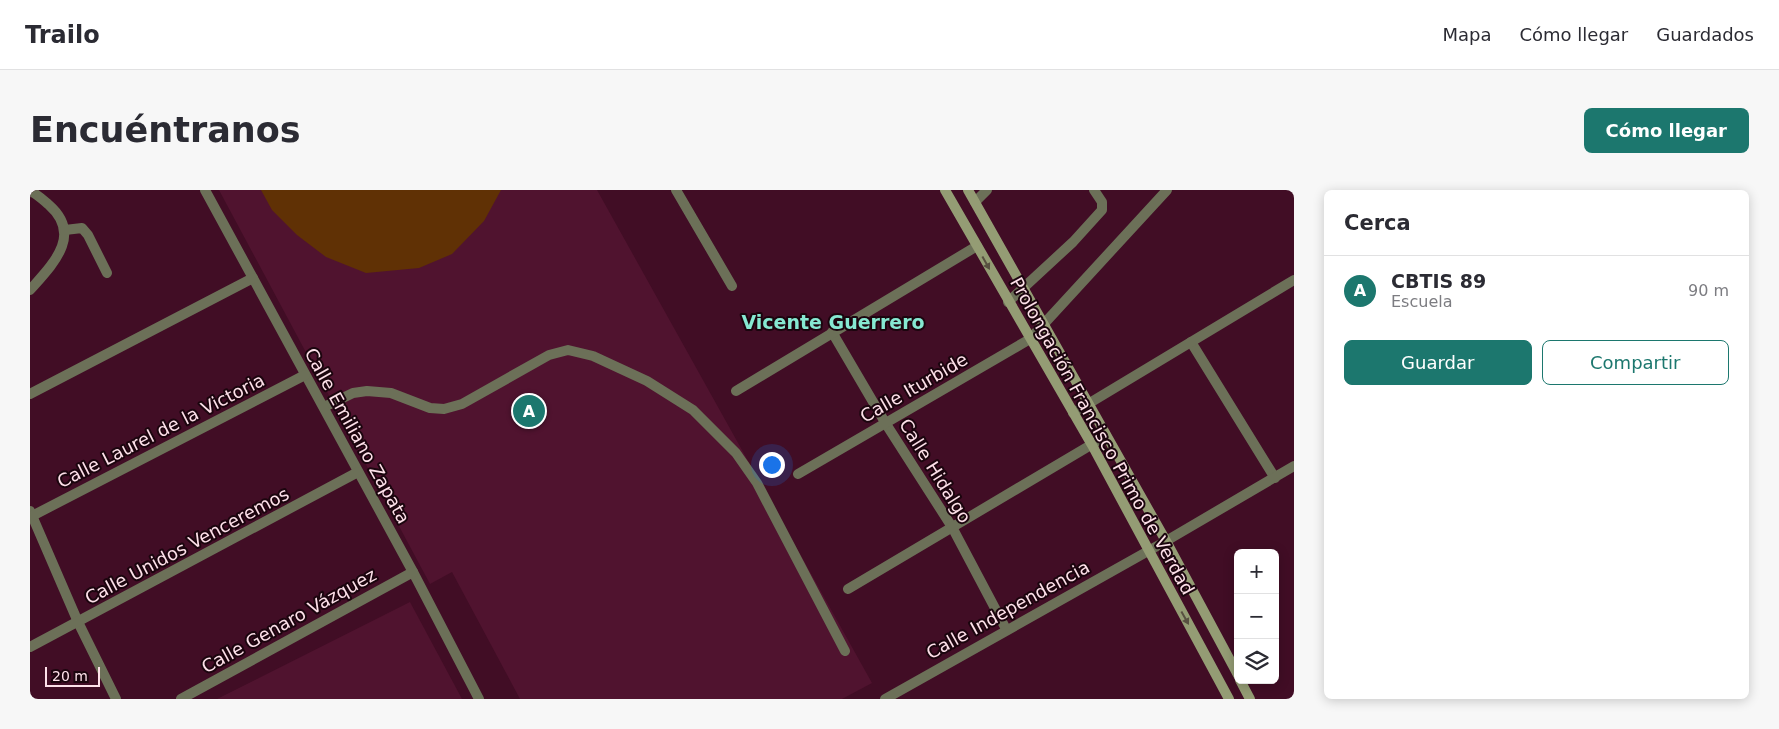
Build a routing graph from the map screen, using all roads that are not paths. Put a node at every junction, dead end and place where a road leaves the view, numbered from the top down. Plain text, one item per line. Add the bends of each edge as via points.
1 (205, 190) edge
2 (676, 190) edge
3 (945, 190) edge
4 (968, 190) edge
5 (987, 190) edge
6 (1094, 190) edge
7 (1167, 190) edge
8 (30, 191) edge
9 (975, 202) junction
10 (66, 230) junction
11 (977, 246) junction
12 (107, 272) dead end
13 (253, 278) junction
14 (1294, 280) edge
15 (732, 286) dead end
16 (30, 290) edge
17 (1022, 290) junction
18 (1008, 302) junction
19 (1043, 324) junction
20 (832, 332) junction
21 (1030, 339) junction
22 (1191, 342) junction
23 (305, 375) junction
24 (736, 392) dead end
25 (30, 394) edge
26 (1088, 405) junction
27 (324, 408) junction
28 (1073, 413) junction
29 (886, 424) junction
30 (1106, 436) junction
31 (1092, 445) junction
32 (1294, 466) edge
33 (358, 472) junction
34 (798, 474) dead end
35 (1275, 478) junction
36 (31, 513) edge
37 (952, 527) junction
38 (1166, 541) junction
39 (1148, 550) junction
40 (413, 572) junction
41 (848, 588) dead end
42 (78, 622) junction
43 (1006, 629) junction
44 (30, 647) edge
45 (844, 651) dead end
46 (1234, 668) edge
47 (1242, 684) edge
48 (116, 699) edge
49 (181, 699) edge
50 (479, 699) edge
51 (885, 699) edge
52 (1229, 699) edge
53 (1250, 699) edge

1 - 13 street, Calle Emiliano Zapata
2 - 15 street
3 - 11 main road, Prolongación Francisco Primo de Verdad
4 - 9 main road, Prolongación Francisco Primo de Verdad
5 - 9 street
6 - 17 street via 1102,202 1102,210
7 - 19 street, Calle Iturbide
8 - 10 street via 60,215
9 - 17 main road, Prolongación Francisco Primo de Verdad
10 - 12 street via 82,228
10 - 16 street via 62,248 53,264
11 -> 18 main road, Prolongación Francisco Primo de Verdad
11 - 20 street
13 - 23 street, Calle Emiliano Zapata
13 - 25 street
14 - 22 street
17 - 18 street
17 - 19 main road, Prolongación Francisco Primo de Verdad
18 - 21 main road, Prolongación Francisco Primo de Verdad
19 - 21 street, Calle Iturbide
19 - 26 main road, Prolongación Francisco Primo de Verdad
20 - 24 street
20 - 29 street, Calle Hidalgo
21 - 28 main road, Prolongación Francisco Primo de Verdad
21 - 29 street, Calle Iturbide
22 - 26 street
22 - 35 street
23 - 27 street, Calle Emiliano Zapata
23 - 36 street, Calle Laurel de la Victoria
26 - 28 street
26 - 30 main road, Prolongación Francisco Primo de Verdad
27 - 33 street, Calle Emiliano Zapata
27 - 45 street via 353,393 367,391 391,394 430,408 444,409 462,404 549,355 568,350 593,356 647,381 693,410 736,453 757,483
28 - 31 main road, Prolongación Francisco Primo de Verdad
29 - 34 street, Calle Iturbide
29 - 37 street, Calle Hidalgo
30 - 31 street
30 - 38 main road, Prolongación Francisco Primo de Verdad
31 - 37 street
31 - 39 main road, Prolongación Francisco Primo de Verdad
32 - 35 street, Calle Independencia
33 - 40 street, Calle Emiliano Zapata
33 - 42 street, Calle Unidos Venceremos
35 - 38 street, Calle Independencia
36 - 42 street
37 - 41 street
37 - 43 street, Calle Hidalgo
38 - 39 street, Calle Independencia
38 - 46 main road, Prolongación Francisco Primo de Verdad
39 - 43 street, Calle Independencia
39 -> 52 main road, Prolongación Francisco Primo de Verdad
40 - 49 street, Calle Genaro Vázquez
40 - 50 street, Calle Emiliano Zapata
42 - 44 street, Calle Unidos Venceremos
42 - 48 street
43 - 51 street, Calle Independencia
47 - 53 main road

